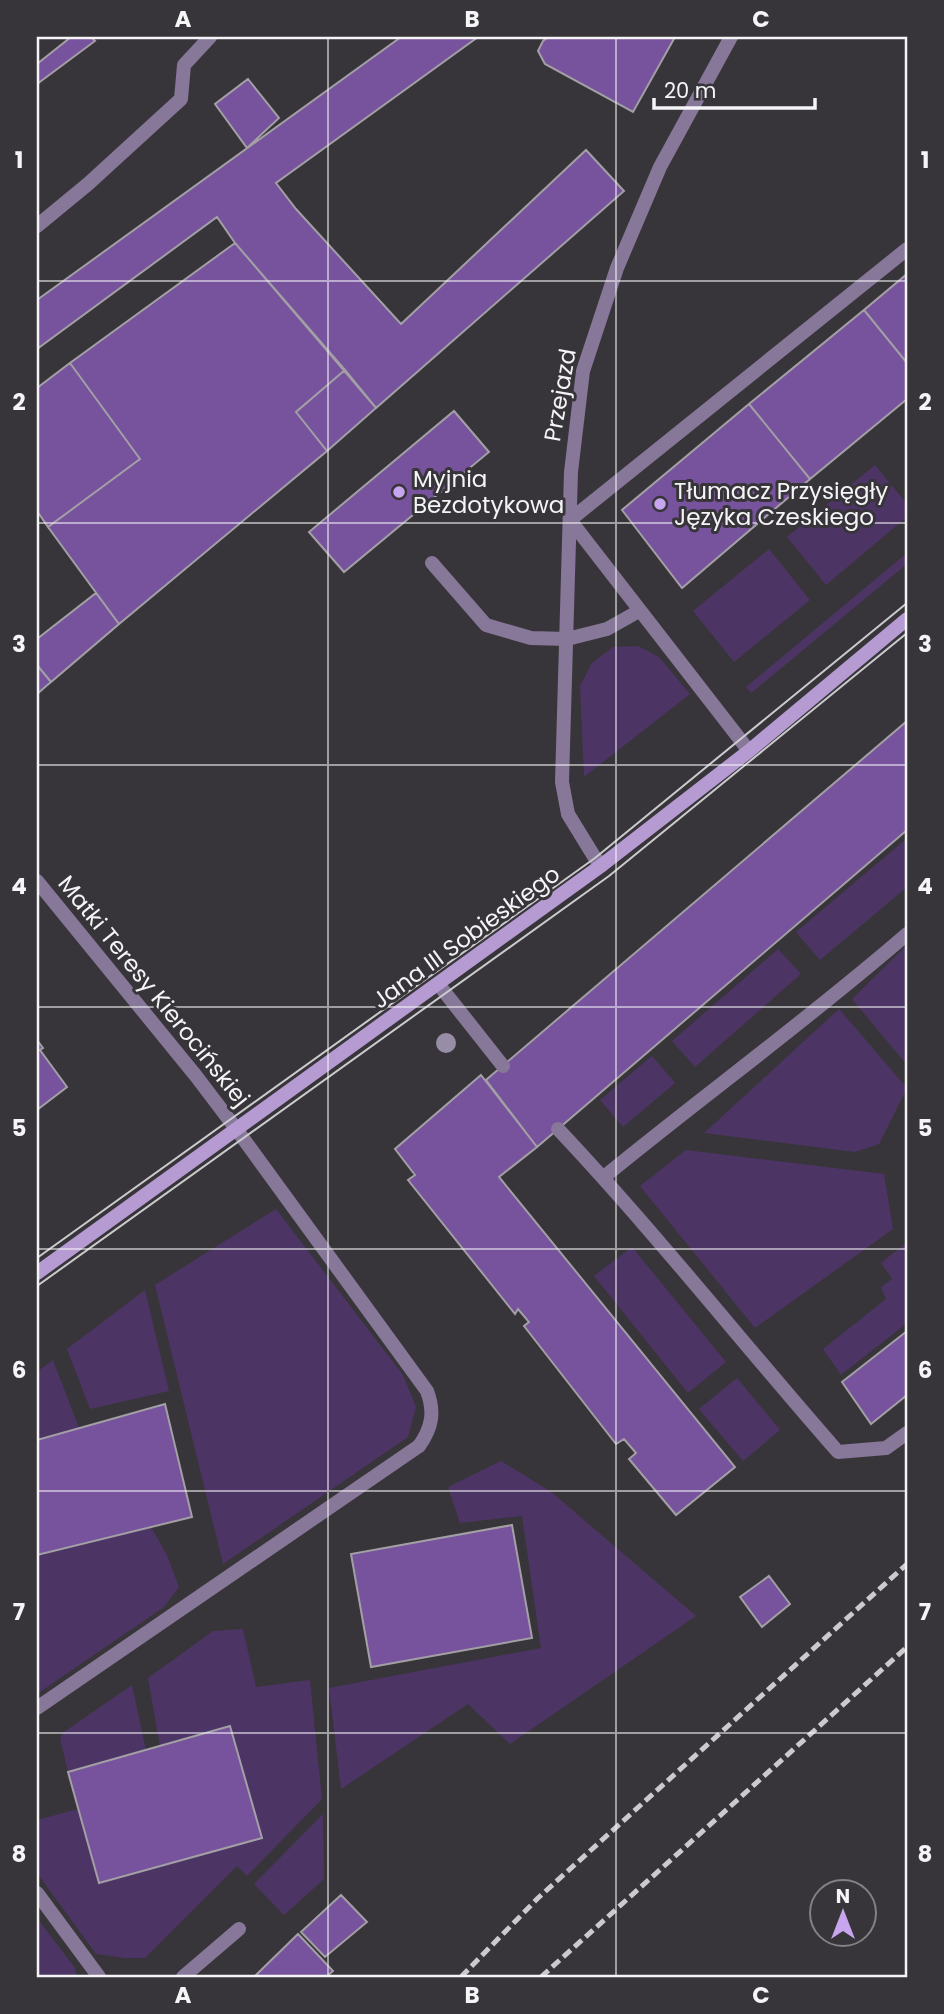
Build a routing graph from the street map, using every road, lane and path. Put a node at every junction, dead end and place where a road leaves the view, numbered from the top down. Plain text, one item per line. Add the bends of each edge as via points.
1 (210, 37) edge
2 (732, 37) edge
3 (37, 226) edge
4 (907, 249) edge
5 (570, 520) junction
6 (432, 563) dead end
7 (639, 611) junction
8 (907, 619) edge
9 (567, 639) junction
10 (748, 751) junction
11 (602, 865) junction
12 (37, 881) edge
13 (907, 934) edge
14 (439, 985) junction
15 (503, 1066) dead end
16 (558, 1129) dead end
17 (237, 1130) junction
18 (604, 1177) junction
19 (37, 1273) edge
20 (907, 1433) edge
21 (37, 1708) edge
22 (37, 1893) edge
23 (239, 1929) dead end
24 (99, 1977) edge
25 (183, 1977) edge

1 - 3 street via 184,65 181,99
2 - 5 street, Przejazd via 660,167 617,268 583,371
4 - 5 street
5 - 7 street
5 - 9 street, Przejazd
6 - 9 street via 486,625 531,638
7 - 9 street via 607,629
7 - 10 street
8 - 10 street, Jana III Sobieskiego
9 - 11 street, Przejazd via 562,782 568,814
10 - 11 street, Jana III Sobieskiego
11 - 14 street, Jana III Sobieskiego
12 - 17 street, Matki Teresy Kierocińskiej
13 - 18 street via 838,994
14 - 15 street
14 - 17 street, Jana III Sobieskiego
16 - 18 street
17 - 19 street, Jana III Sobieskiego
17 - 21 street, Matki Teresy Kierocińskiej via 427,1391 431,1426 419,1446
18 - 20 street via 838,1452 886,1448
22 - 24 street
23 - 25 street

